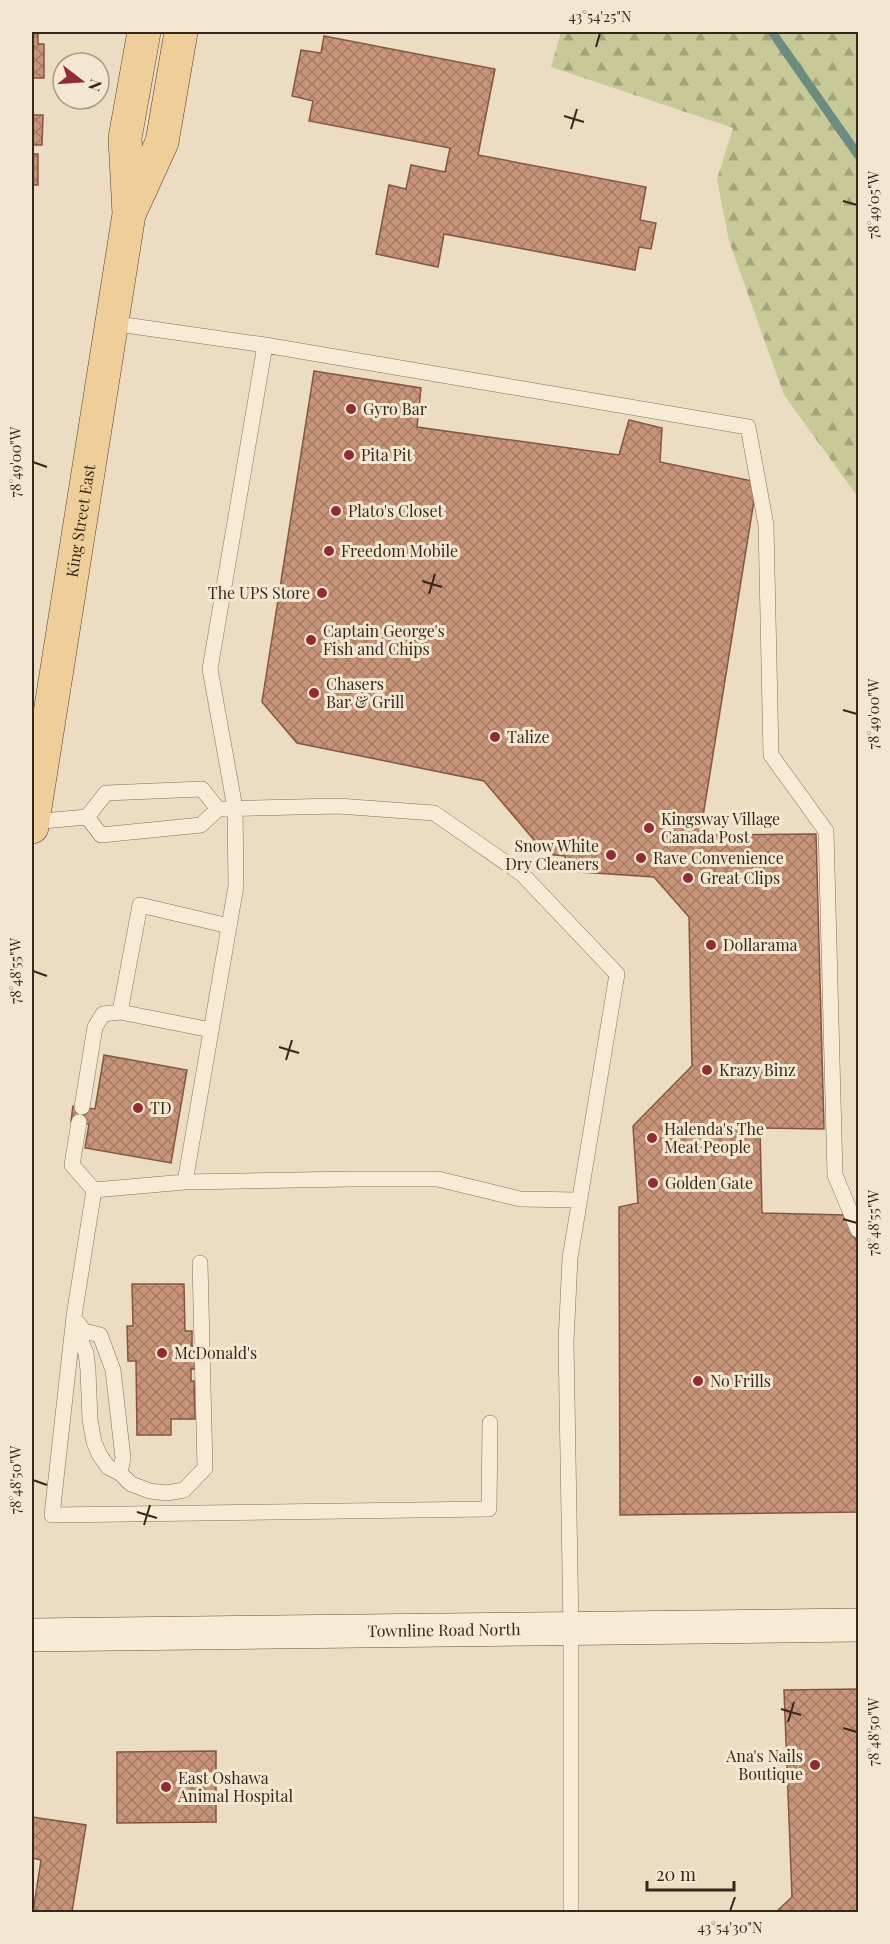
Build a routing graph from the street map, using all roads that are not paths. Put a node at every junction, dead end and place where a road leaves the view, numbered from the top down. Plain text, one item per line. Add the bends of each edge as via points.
1 (144, 32) edge
2 (181, 32) edge
3 (129, 214) junction
4 (111, 323) junction
5 (265, 345) junction
6 (235, 808) junction
7 (218, 809) junction
8 (87, 818) junction
9 (32, 824) edge
10 (229, 926) junction
11 (120, 1012) junction
12 (211, 1030) junction
13 (185, 1182) junction
14 (94, 1190) junction
15 (578, 1200) junction
16 (858, 1230) edge
17 (200, 1263) dead end
18 (74, 1316) junction
19 (84, 1330) junction
20 (490, 1423) dead end
21 (120, 1473) junction
22 (858, 1625) edge
23 (571, 1628) junction
24 (32, 1635) edge
25 (571, 1912) edge

1 - 3 main road, King Street East via 125,138
2 - 3 main road, King Street East via 162,142
3 - 4 main road, King Street East
4 - 5 lane
4 - 9 main road, King Street East
5 - 6 lane via 210,669
5 - 16 lane via 748,427 766,525 771,755 826,831 835,1174
6 - 7 lane
6 - 10 lane via 236,886
6 - 15 lane via 338,806 435,813 522,874 617,974
7 - 8 lane via 201,825 101,835
7 - 8 lane via 202,789 106,793
8 - 9 lane
10 - 11 lane via 140,905
10 - 12 lane
11 - 12 lane
11 - 14 lane via 103,1014 95,1027 72,1166
12 - 13 lane
13 - 14 lane
13 - 15 lane via 438,1179 520,1199
14 - 18 lane
15 - 23 lane via 570,1258 566,1342
17 - 21 lane via 205,1468 184,1490 167,1493 131,1484
18 - 19 lane
18 - 20 lane via 52,1515 489,1509
19 - 21 lane via 81,1341 86,1353 94,1442 108,1467
19 - 21 lane via 100,1335 113,1370 123,1458
22 - 23 main road, Townline Road North
23 - 24 main road, Townline Road North
23 - 25 lane

